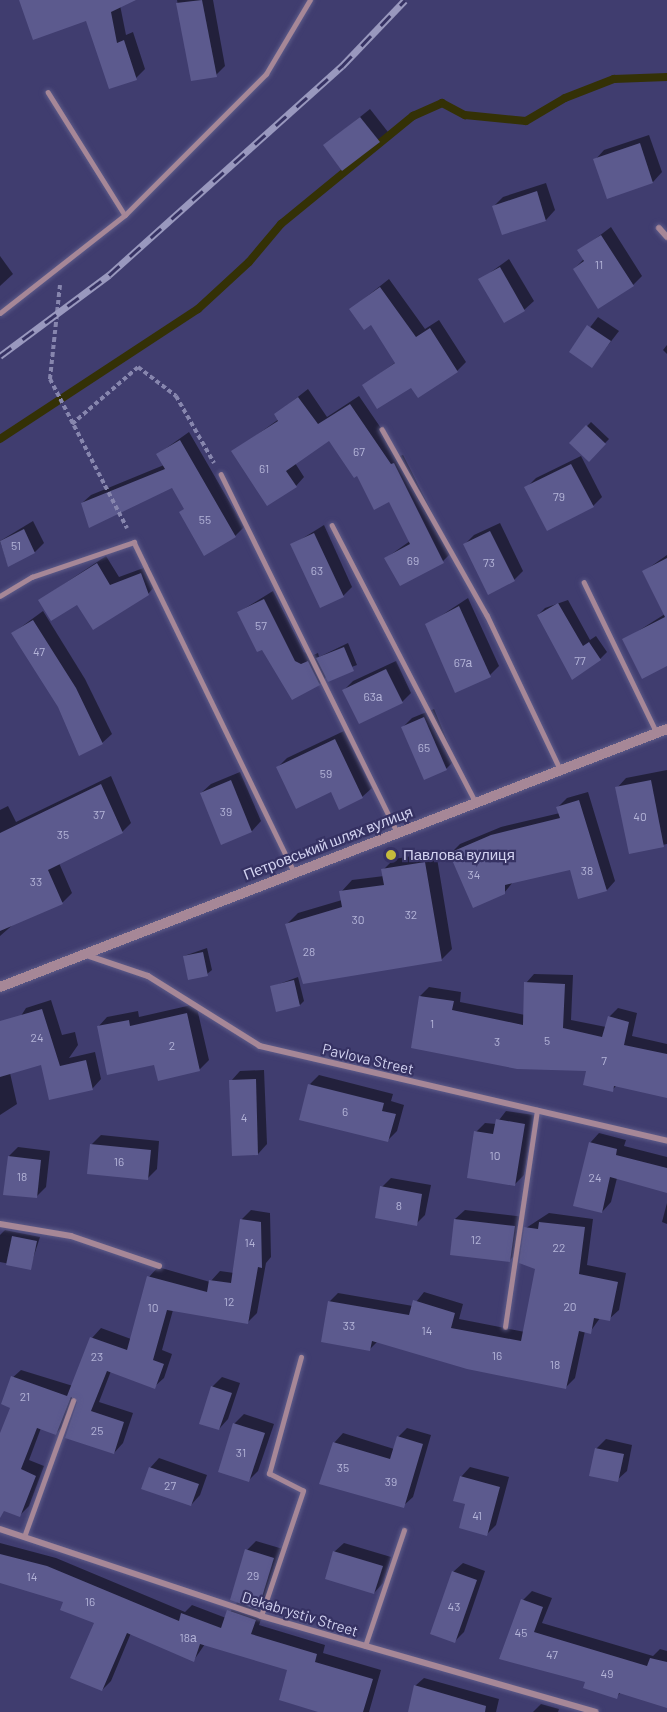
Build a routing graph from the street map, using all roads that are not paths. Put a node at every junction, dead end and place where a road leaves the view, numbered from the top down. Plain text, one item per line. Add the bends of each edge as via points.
1 (310, 0) edge
2 (48, 92) dead end
3 (125, 215) junction
4 (659, 228) dead end
5 (667, 237) edge
6 (0, 313) edge
7 (382, 429) dead end
8 (221, 474) road end
9 (332, 525) dead end
10 (584, 582) dead end
11 (0, 596) edge
12 (662, 731) edge
13 (561, 770) junction
14 (476, 804) junction
15 (397, 832) junction
16 (294, 872) junction
17 (82, 954) junction
18 (0, 987) edge
19 (537, 1110) junction
20 (667, 1141) edge
21 (0, 1224) edge
22 (159, 1266) dead end
23 (505, 1328) dead end
24 (301, 1357) dead end
25 (73, 1401) dead end
26 (0, 1529) edge
27 (404, 1530) dead end
28 (24, 1538) junction
29 (261, 1616) junction
30 (365, 1646) junction
31 (595, 1712) edge

1 - 3 lane via 266,74
2 - 3 lane
3 - 6 lane
4 - 5 street
7 - 13 lane via 487,615
8 - 15 lane
9 - 14 lane
10 - 12 lane
11 - 16 lane via 32,577 134,542
12 - 13 street, Петровський шлях вулиця
13 - 14 street, Петровський шлях вулиця
14 - 15 street, Петровський шлях вулиця
15 - 16 street, Петровський шлях вулиця
16 - 17 street, Петровський шлях вулиця
17 - 18 street, Петровський шлях вулиця
17 - 19 street, Pavlova Street via 148,976 260,1046
19 - 20 street, Pavlova Street
19 - 23 lane
21 - 22 street via 72,1236
24 - 29 lane via 269,1474 303,1491
25 - 28 lane
26 - 28 street, Dekabrystiv Street
27 - 30 lane
28 - 29 street, Dekabrystiv Street
29 - 30 street, Dekabrystiv Street
30 - 31 street, Dekabrystiv Street

